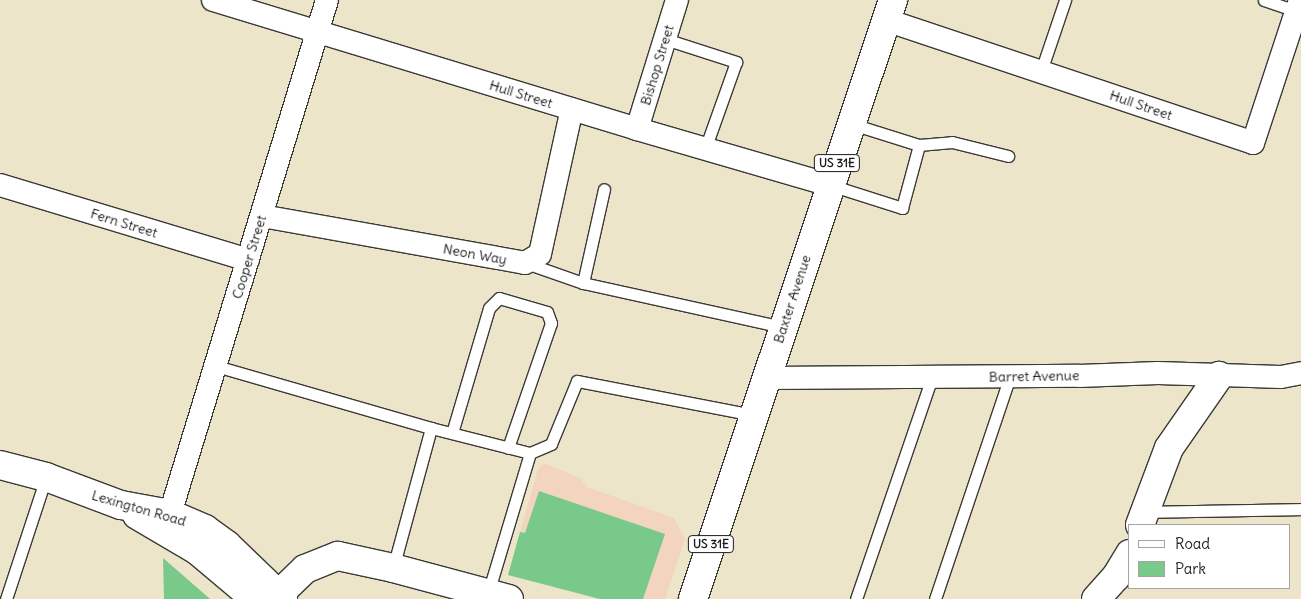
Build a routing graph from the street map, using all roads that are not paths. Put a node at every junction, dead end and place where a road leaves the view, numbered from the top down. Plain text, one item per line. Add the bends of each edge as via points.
1 (213, 0) edge
2 (328, 0) edge
3 (677, 0) edge
4 (1065, 0) edge
5 (1264, 0) edge
6 (1298, 6) edge
7 (890, 10) edge
8 (318, 32) junction
9 (665, 39) junction
10 (1041, 71) junction
11 (572, 109) junction
12 (851, 124) junction
13 (637, 129) junction
14 (920, 145) junction
15 (705, 149) junction
16 (1008, 156) dead end
17 (0, 185) edge
18 (830, 185) junction
19 (604, 189) dead end
20 (262, 216) junction
21 (248, 260) junction
22 (525, 263) junction
23 (583, 283) junction
24 (783, 327) junction
25 (216, 366) junction
26 (1301, 373) edge
27 (1010, 376) junction
28 (1219, 376) junction
29 (932, 377) junction
30 (766, 378) junction
31 (754, 415) junction
32 (431, 428) junction
33 (452, 433) junction
34 (508, 448) junction
35 (530, 453) junction
36 (0, 464) edge
37 (46, 478) junction
38 (121, 505) junction
39 (1301, 509) edge
40 (170, 514) junction
41 (1142, 519) edge
42 (1128, 557) edge
43 (393, 568) junction
44 (498, 596) edge
45 (273, 598) edge
46 (6, 599) edge
47 (693, 599) edge
48 (856, 599) edge
49 (935, 599) edge
50 (1096, 599) edge

1 - 8 street, Hull Street
2 - 8 street, Cooper Street
3 - 9 street, Bishop Street
4 - 10 lane
5 - 6 lane
6 - 10 street, Hull Street via 1253,143
7 - 10 street, Hull Street
7 - 12 main road, Baxter Avenue / US 31E
8 - 11 street, Hull Street
8 - 20 street, Cooper Street
9 - 13 street, Bishop Street
9 - 15 lane via 736,62
11 - 13 street, Hull Street
11 - 22 street, Neon Way via 540,254
12 - 14 lane
12 - 18 main road, Baxter Avenue / US 31E
13 - 15 street, Hull Street
14 - 16 lane via 952,142
14 - 18 lane via 902,208
15 - 18 street, Hull Street
17 - 21 street, Fern Street
18 - 24 main road, Baxter Avenue / US 31E
19 - 23 lane
20 - 21 street, Cooper Street
20 - 22 street, Neon Way
21 - 25 street, Cooper Street
22 - 23 lane
23 - 24 lane
24 - 30 main road, Baxter Avenue / US 31E
25 - 32 lane
25 - 40 street, Cooper Street
26 - 28 street, Barret Avenue via 1282,377
27 - 28 street, Barret Avenue via 1158,372
27 - 29 street, Barret Avenue
27 - 49 lane
28 - 41 main road via 1169,448
29 - 30 street, Barret Avenue
29 - 48 lane
30 - 31 main road, Baxter Avenue / US 31E
31 - 35 lane via 577,381 551,444
31 - 47 main road, Baxter Avenue / US 31E
32 - 33 lane
32 - 43 lane
33 - 34 lane
33 - 34 lane via 489,308 499,298 547,312 551,323
34 - 35 lane
35 - 44 lane
36 - 37 main road, Lexington Road
37 - 38 main road, Lexington Road
37 - 46 lane
38 - 40 main road, Lexington Road
38 - 45 main road
39 - 41 lane
40 - 45 main road, Lexington Road via 205,529 227,544
42 - 50 main road
43 - 44 main road
43 - 45 main road via 338,556 305,569

